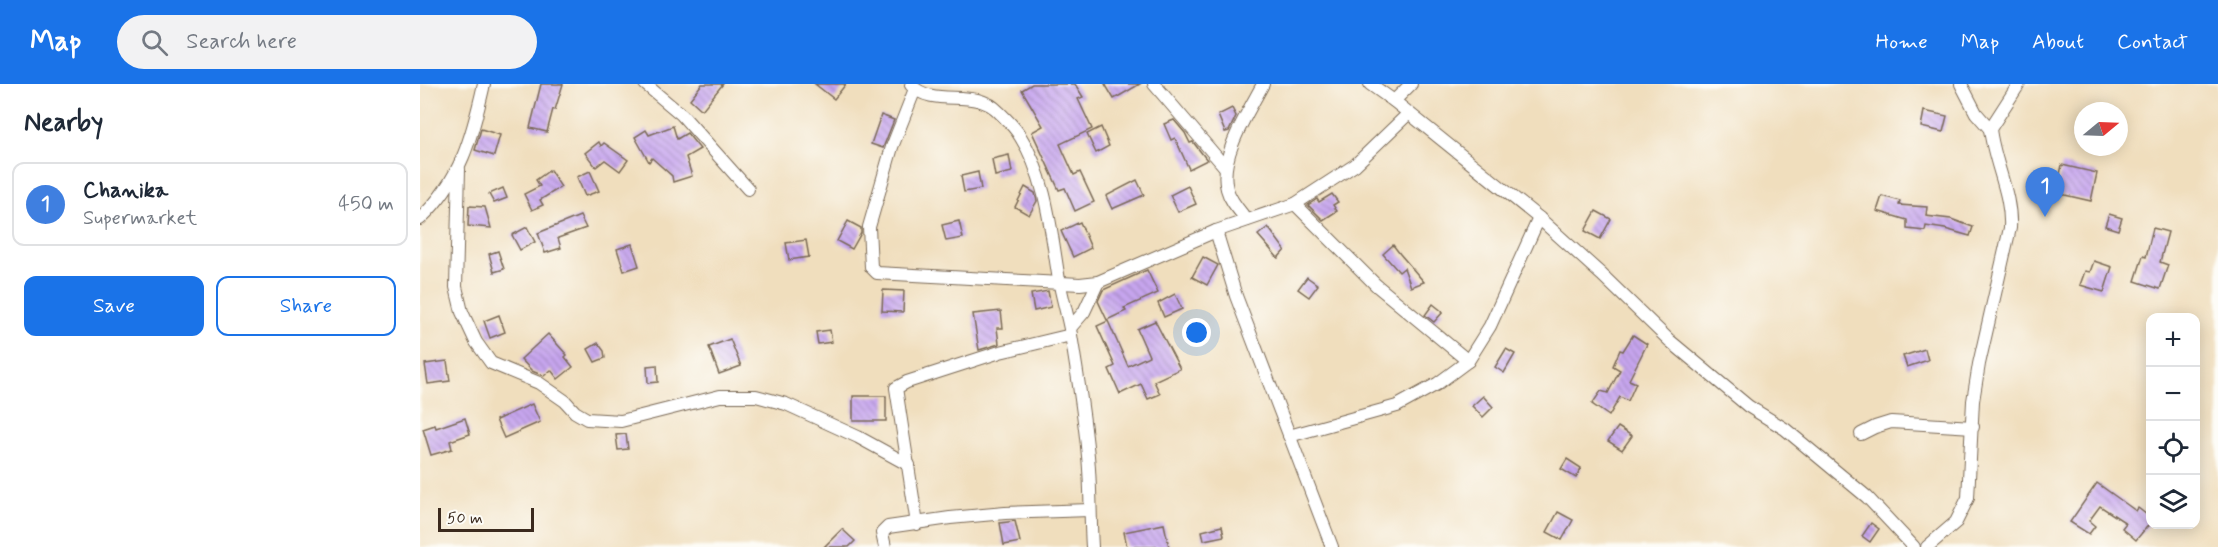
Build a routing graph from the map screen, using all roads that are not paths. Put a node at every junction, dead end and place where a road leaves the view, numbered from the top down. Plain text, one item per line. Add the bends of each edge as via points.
1 (484, 84) edge
2 (645, 84) edge
3 (1154, 84) edge
4 (1263, 84) edge
5 (1370, 84) edge
6 (1411, 84) edge
7 (1961, 84) edge
8 (2019, 84) edge
9 (912, 86) edge
10 (1394, 101) junction
11 (1408, 114) junction
12 (1990, 129) junction
13 (1225, 167) junction
14 (459, 169) junction
15 (748, 189) dead end
16 (1295, 204) junction
17 (1539, 218) junction
18 (420, 219) edge
19 (1247, 220) junction
20 (1216, 231) junction
21 (1098, 282) junction
22 (1059, 283) junction
23 (1070, 332) junction
24 (1468, 361) junction
25 (1973, 427) junction
26 (1861, 434) dead end
27 (1289, 436) junction
28 (909, 465) junction
29 (1090, 510) junction
30 (917, 524) junction
31 (885, 547) edge
32 (1092, 547) edge
33 (1332, 547) edge
34 (1914, 547) edge
35 (1927, 547) edge

1 - 14 street
2 - 15 street via 682,115
3 - 13 street
4 - 13 street via 1233,142
5 - 10 street
6 - 10 street
7 - 12 street
8 - 12 street
9 - 22 street via 936,96 982,100 997,109 1020,135 1038,177
9 - 22 street via 869,227 870,267 877,273
10 - 11 street
11 - 16 street via 1355,165
11 - 17 street
12 - 25 street via 2010,222 1979,364
13 - 19 street via 1226,188
14 - 18 street
14 - 28 street via 456,287 462,312 491,363 539,382 587,419 621,421 720,396 756,396 786,404
16 - 19 street
16 - 24 street via 1376,285
17 - 24 street via 1490,326
17 - 34 street via 1670,341 1867,497
19 - 20 street
20 - 21 street
20 - 27 street
21 - 22 street
21 - 23 street
22 - 23 street
23 - 28 street via 898,386 895,391
23 - 29 street via 1088,457
24 - 27 street via 1397,406
25 - 26 street via 1891,422
25 - 35 street via 1966,505 1956,522
27 - 33 street
28 - 30 street
29 - 30 street via 1005,513
29 - 32 street
30 - 31 street via 884,530

